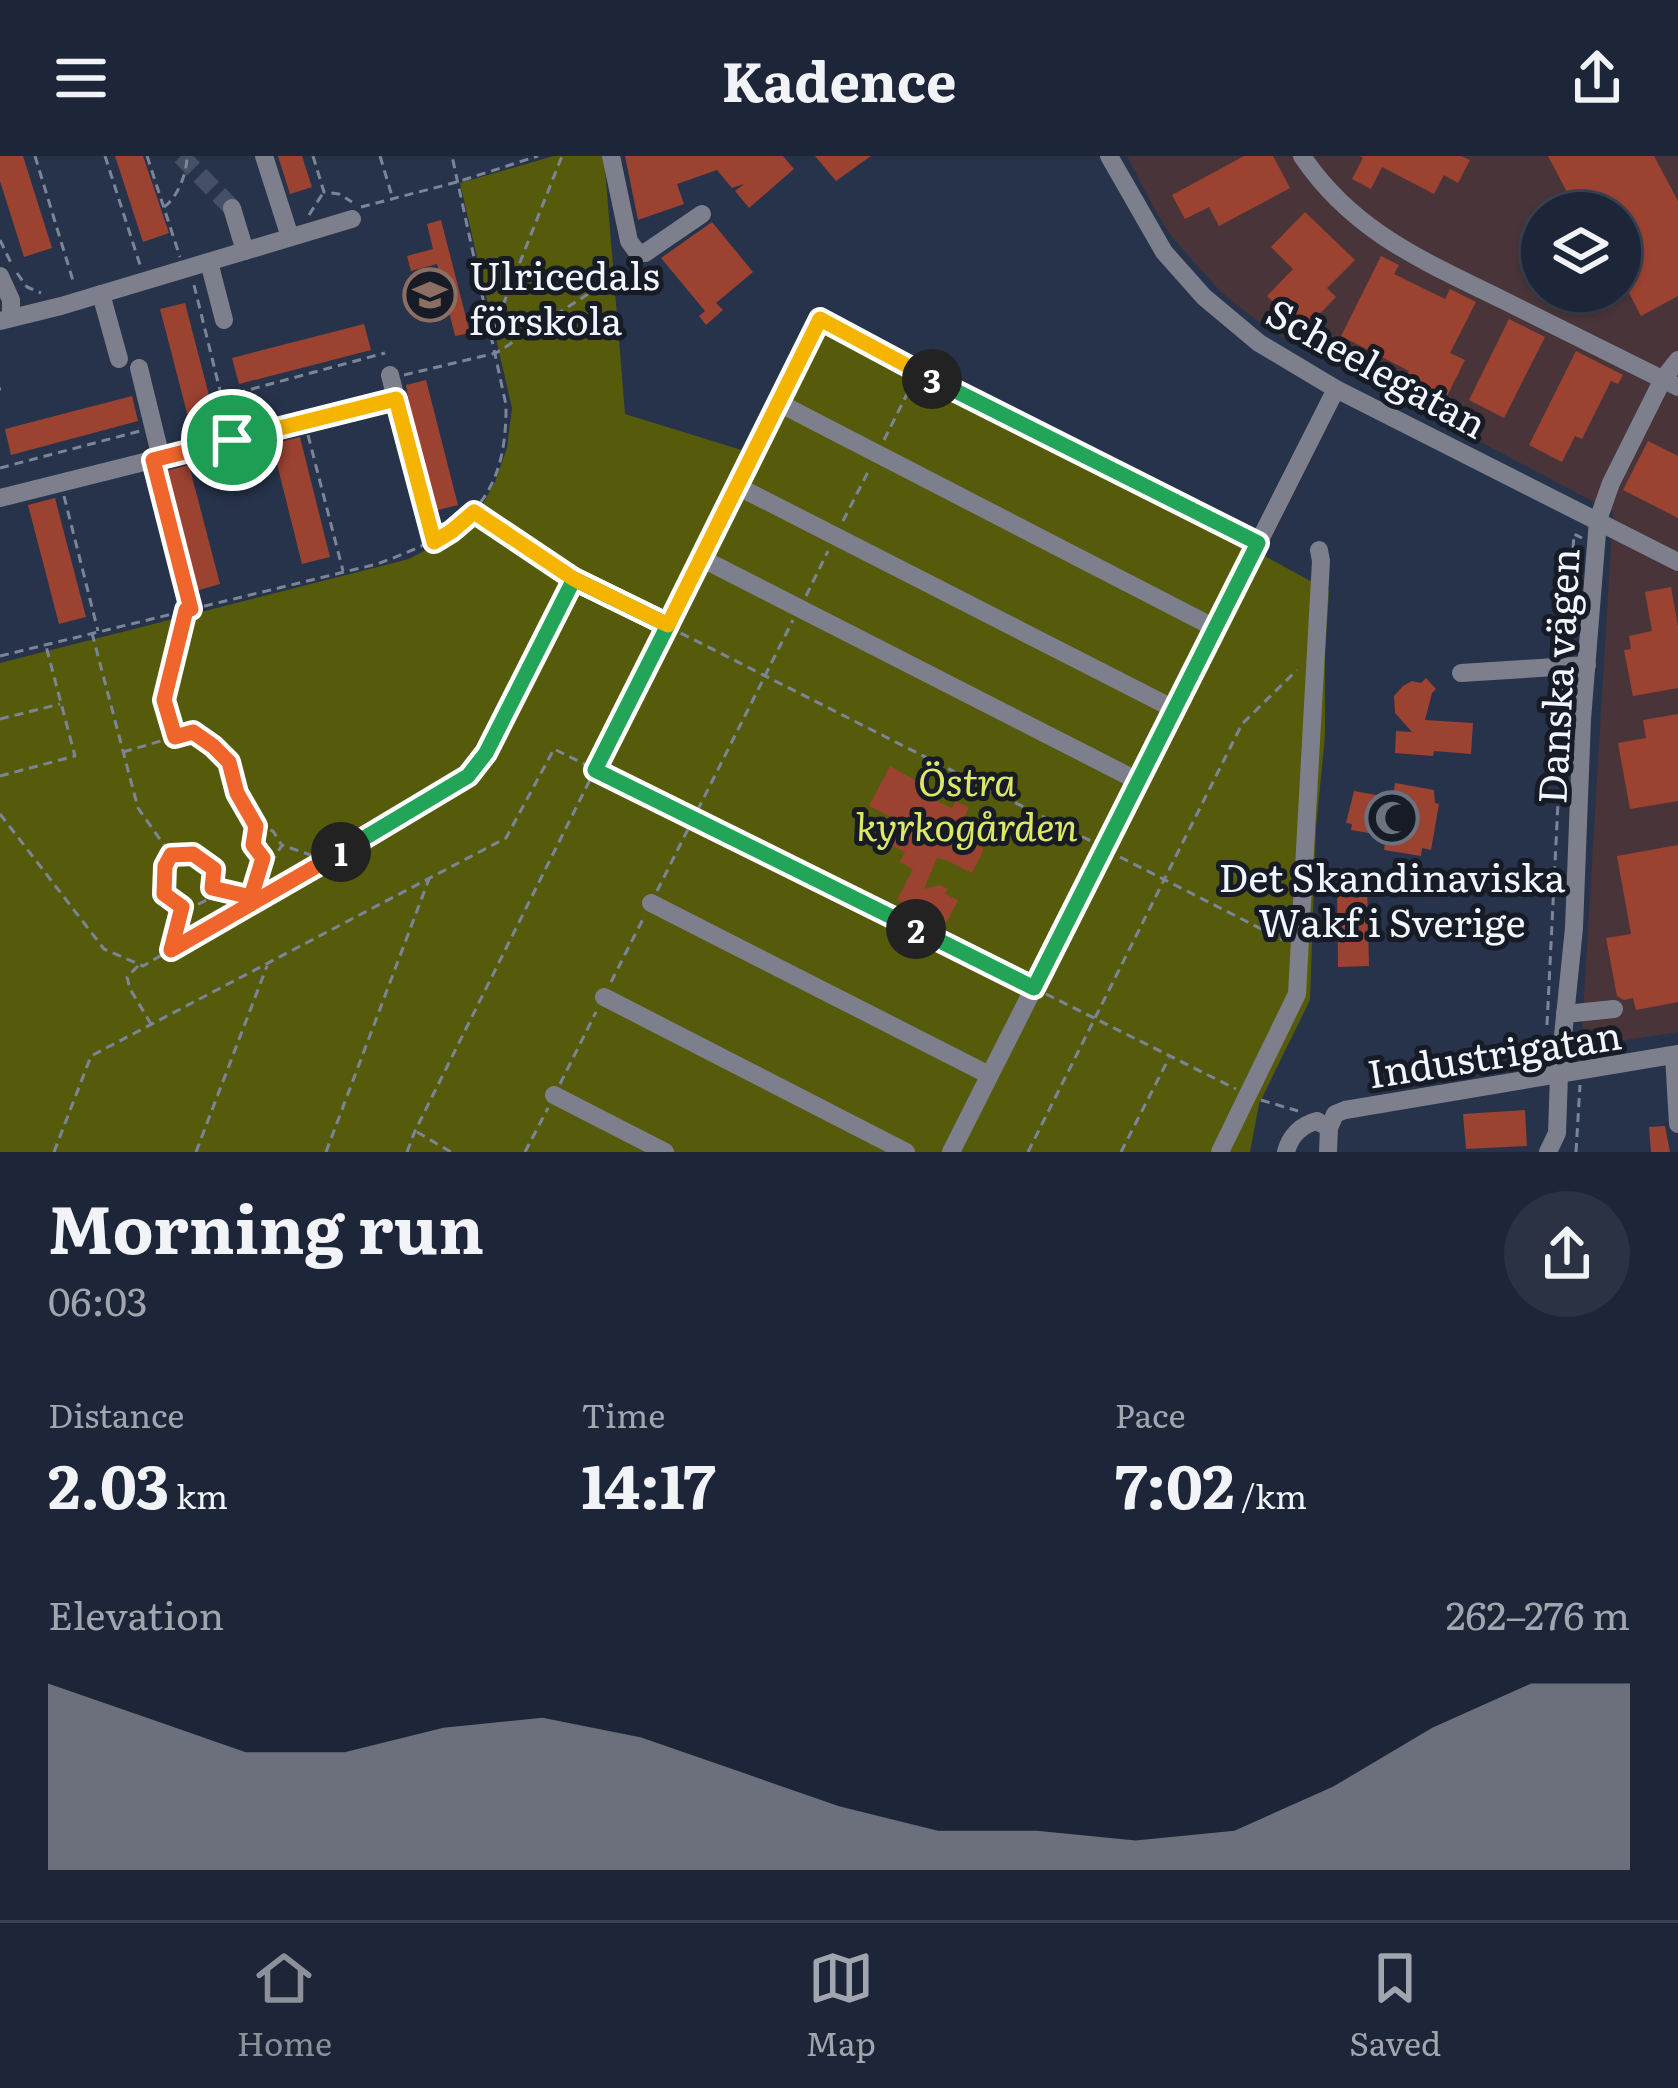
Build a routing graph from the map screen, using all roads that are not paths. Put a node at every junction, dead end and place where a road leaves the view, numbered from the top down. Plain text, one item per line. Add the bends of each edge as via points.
1 (264, 156) edge
2 (611, 156) edge
3 (1109, 156) edge
4 (1302, 156) edge
5 (232, 208) tunnel mouth
6 (352, 208) road end
7 (702, 214) dead end
8 (290, 237) junction
9 (244, 251) junction
10 (209, 262) junction
11 (0, 276) edge
12 (101, 294) junction
13 (5, 320) edge
14 (224, 320) dead end
15 (119, 359) dead end
16 (1678, 360) edge
17 (139, 368) dead end
18 (390, 375) road end
19 (1670, 383) edge
20 (1336, 388) junction
21 (778, 403) road end
22 (157, 459) junction
23 (737, 486) road end
24 (0, 498) edge
25 (1598, 520) junction
26 (1319, 550) dead end
27 (701, 558) road end
28 (1678, 562) edge
29 (1215, 628) junction
30 (1587, 665) junction
31 (1461, 673) dead end
32 (1174, 709) junction
33 (1138, 781) junction
34 (651, 903) dead end
35 (604, 997) dead end
36 (1614, 1010) dead end
37 (1565, 1014) junction
38 (1676, 1055) edge
39 (1559, 1075) junction
40 (989, 1076) junction
41 (554, 1095) dead end
42 (1678, 1124) edge
43 (1329, 1128) junction
44 (1557, 1133) junction
45 (665, 1152) edge
46 (907, 1152) edge
47 (951, 1152) edge
48 (1220, 1152) edge
49 (1286, 1152) edge
50 (1328, 1152) edge
51 (1548, 1152) edge
52 (1565, 1152) edge

1 - 8 street
2 - 7 street via 637,252
3 - 20 street, Scheelegatan via 1163,253 1194,287 1259,344
4 - 19 street via 1340,204 1393,244
5 - 9 street
6 - 8 street
8 - 9 street
9 - 10 street
10 - 12 street
10 - 14 street
11 - 13 street via 11,300
12 - 13 street
12 - 15 street
16 - 19 street, Danska vägen
17 - 22 street
18 - 22 street via 396,399
19 - 25 street, Danska vägen
20 - 25 street, Scheelegatan
20 - 29 street
21 - 29 street
22 - 24 street
23 - 32 street
25 - 28 street, Scheelegatan
25 - 30 street, Danska vägen
26 - 48 street via 1297,994
27 - 33 street
29 - 32 street
30 - 31 street
30 - 37 street, Danska vägen
32 - 33 street
33 - 40 street
34 - 40 street
35 - 46 street
36 - 37 street
37 - 39 street, Danska vägen
38 - 39 street, Industrigatan
38 - 42 street
39 - 43 street, Industrigatan via 1346,1110
39 - 44 street, Danska vägen
40 - 47 street
41 - 45 street
43 - 49 street, Industrigatan via 1306,1124
43 - 50 street
44 - 51 street, Danska vägen
44 - 52 street, Danska vägen

